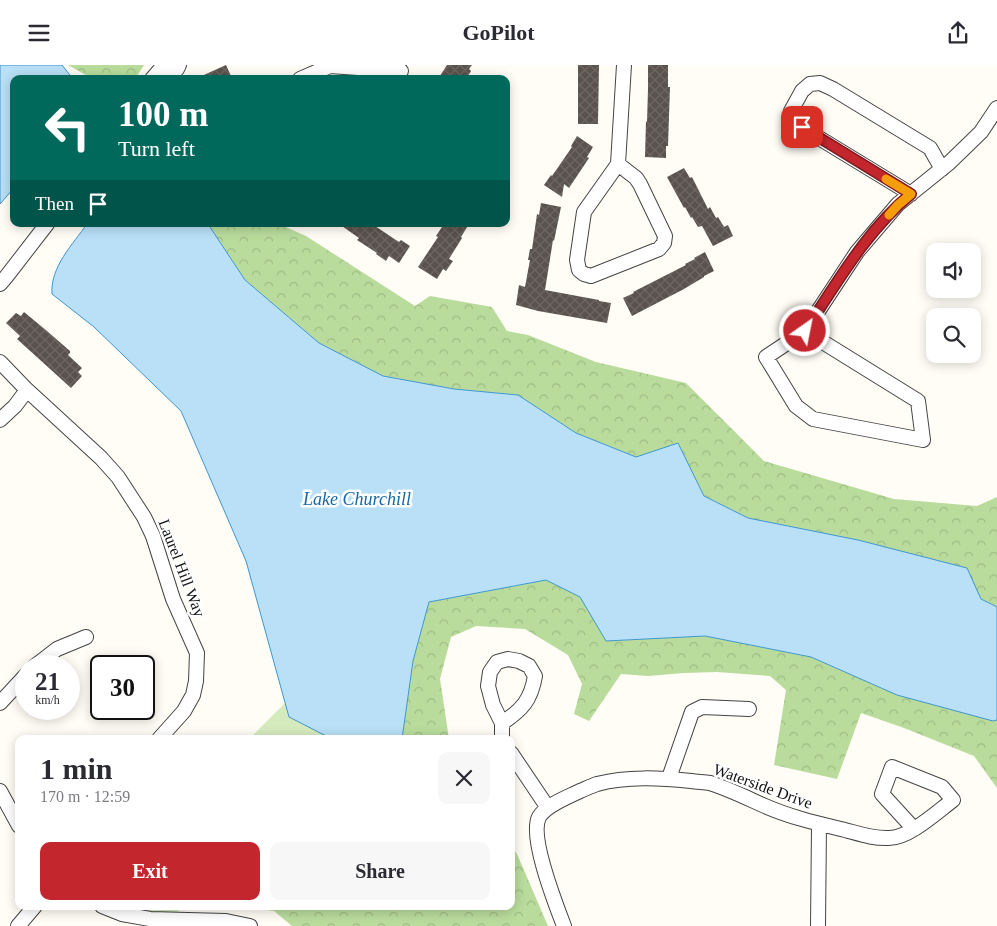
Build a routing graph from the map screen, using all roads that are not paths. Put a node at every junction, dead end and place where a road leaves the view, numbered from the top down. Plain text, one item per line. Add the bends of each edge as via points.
1 (164, 65) edge
2 (179, 65) edge
3 (624, 65) edge
4 (400, 72) edge
5 (155, 75) edge
6 (171, 75) edge
7 (309, 75) edge
8 (997, 108) edge
9 (618, 164) junction
10 (942, 169) junction
11 (911, 194) junction
12 (45, 227) edge
13 (0, 283) edge
14 (805, 331) junction
15 (0, 361) edge
16 (28, 390) junction
17 (0, 420) edge
18 (86, 637) dead end
19 (49, 655) edge
20 (15, 687) edge
21 (0, 703) edge
22 (749, 709) dead end
23 (502, 723) dead end
24 (163, 735) edge
25 (502, 735) edge
26 (515, 759) edge
27 (669, 778) junction
28 (0, 791) edge
29 (548, 808) junction
30 (15, 819) edge
31 (819, 825) junction
32 (914, 829) junction
33 (32, 910) edge
34 (111, 910) edge
35 (18, 926) edge
36 (250, 926) edge
37 (564, 926) edge
38 (818, 926) edge

1 - 5 street
2 - 6 street
3 - 9 street
4 - 7 street via 330,66
8 - 10 street via 981,132
9 - 9 street via 584,212 577,260 579,270 591,276 659,249 664,243 663,231 640,184
10 - 11 street
10 - 11 street via 930,148 832,89 820,83 810,83 791,111 792,119
11 - 14 street via 857,252
12 - 13 street
14 - 14 street via 766,357 796,406 813,419 923,440 918,401
15 - 16 street, Laurel Hill Way
16 - 17 street
16 - 24 street, Laurel Hill Way via 118,477 153,536 173,599 197,653 193,695 184,711
18 - 19 street
20 - 21 street
22 - 27 street via 702,707 692,712
23 - 25 street
26 - 29 street
27 - 29 street, Waterside Drive via 620,780 596,785
27 - 31 street, Waterside Drive via 708,783
28 - 30 street
29 - 37 street via 539,817 537,840
31 - 32 street, Waterside Drive via 891,839
31 - 38 street
32 - 32 street, Waterside Drive via 882,794 892,767 942,787 953,800
33 - 35 street
34 - 36 street via 150,919 226,921

